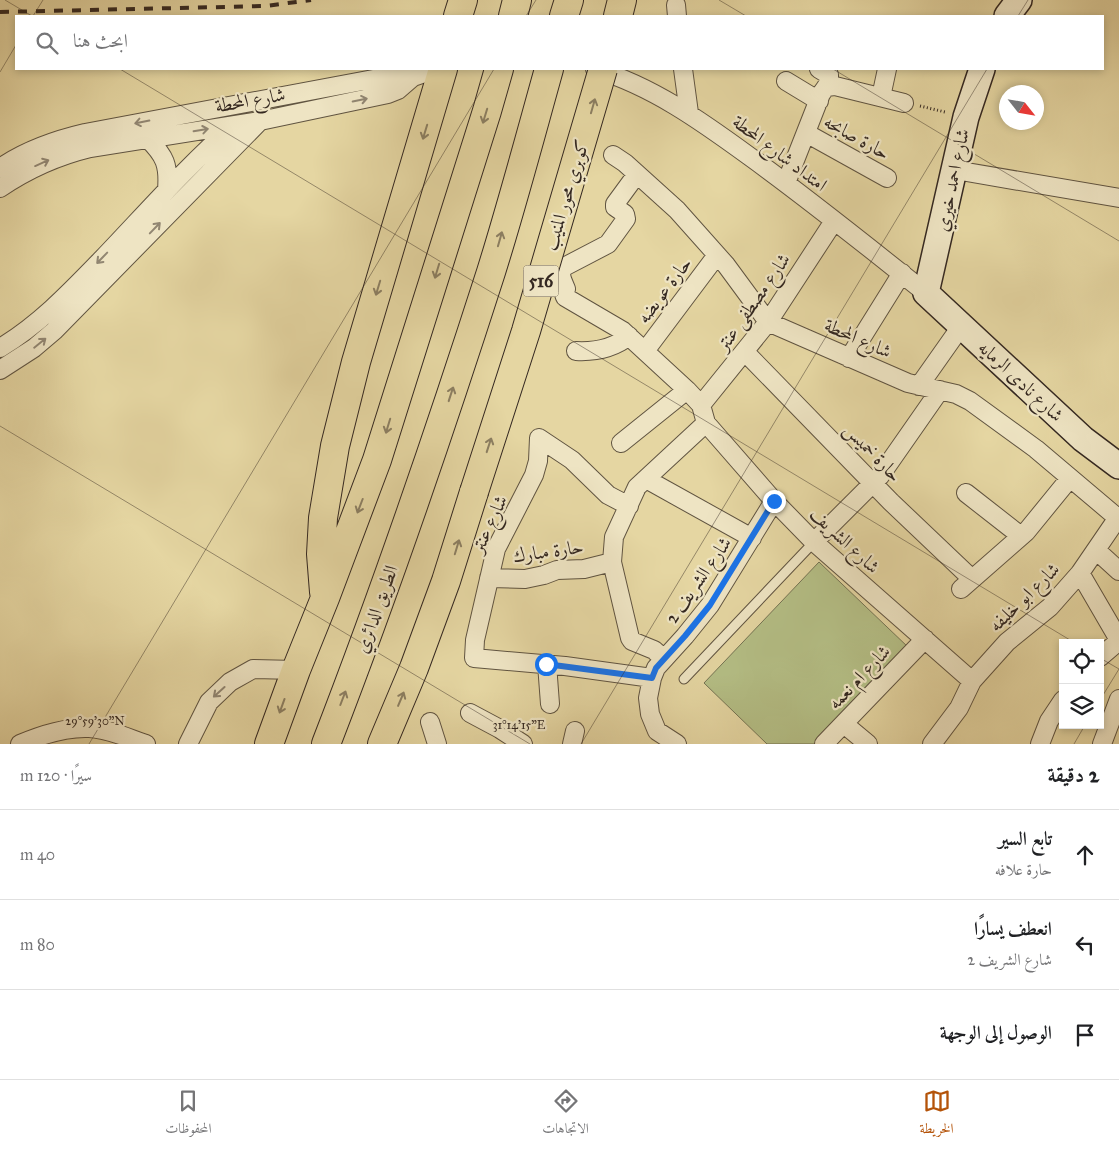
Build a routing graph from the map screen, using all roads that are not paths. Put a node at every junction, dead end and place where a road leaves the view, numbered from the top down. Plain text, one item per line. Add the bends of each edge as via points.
1 (463, 0) edge
2 (517, 0) edge
3 (569, 0) edge
4 (622, 0) edge
5 (1019, 0) edge
6 (458, 15) edge
7 (513, 15) edge
8 (564, 15) edge
9 (618, 15) edge
10 (1008, 15) edge
11 (433, 70) edge
12 (443, 70) edge
13 (498, 70) edge
14 (549, 70) edge
15 (598, 70) edge
16 (603, 70) edge
17 (683, 70) edge
18 (820, 70) edge
19 (887, 70) edge
20 (982, 70) edge
21 (413, 77) junction
22 (786, 81) dead end
23 (822, 94) junction
24 (881, 97) junction
25 (261, 100) junction
26 (904, 102) road end
27 (688, 113) junction
28 (260, 121) junction
29 (235, 124) junction
30 (806, 133) junction
31 (148, 138) junction
32 (613, 155) dead end
33 (0, 168) edge
34 (955, 170) junction
35 (637, 174) junction
36 (887, 178) dead end
37 (786, 183) junction
38 (0, 188) edge
39 (167, 190) junction
40 (1119, 198) edge
41 (834, 221) junction
42 (717, 255) junction
43 (902, 274) junction
44 (926, 293) junction
45 (768, 322) junction
46 (962, 325) junction
47 (629, 336) junction
48 (0, 348) edge
49 (576, 351) dead end
50 (645, 351) junction
51 (745, 352) junction
52 (849, 358) junction
53 (0, 370) edge
54 (919, 386) junction
55 (687, 390) junction
56 (940, 390) junction
57 (701, 405) junction
58 (706, 423) junction
59 (621, 443) dead end
60 (1119, 466) edge
61 (1070, 478) junction
62 (646, 479) junction
63 (874, 484) junction
64 (966, 493) dead end
65 (774, 501) junction
66 (629, 506) junction
67 (1119, 518) edge
68 (1021, 536) junction
69 (752, 538) junction
70 (814, 542) junction
71 (1096, 550) junction
72 (612, 562) junction
73 (1119, 571) edge
74 (1080, 573) junction
75 (488, 578) junction
76 (325, 598) junction
77 (925, 639) junction
78 (1119, 641) edge
79 (1104, 654) edge
80 (664, 659) junction
81 (546, 664) junction
82 (296, 670) junction
83 (652, 678) junction
84 (684, 679) dead end
85 (972, 681) junction
86 (1119, 699) edge
87 (550, 704) dead end
88 (1059, 706) edge
89 (470, 713) dead end
90 (430, 722) dead end
91 (844, 724) junction
92 (668, 742) edge
93 (20, 744) edge
94 (146, 744) edge
95 (188, 744) edge
96 (269, 744) edge
97 (326, 744) edge
98 (382, 744) edge
99 (437, 744) edge
100 (523, 744) edge
101 (824, 744) edge
102 (868, 744) edge
103 (932, 744) edge
104 (1040, 744) edge
105 (1102, 744) edge

1 - 6 highway
2 - 7 highway
3 - 8 highway
4 - 9 highway
5 - 10 main road
11 - 21 street
12 -> 76 highway via 356,362 335,446 323,518 321,554
13 -> 76 highway via 377,460
97 -> 14 highway, الطريق الدائري via 377,608 491,271
15 - 27 street, امتداد شارع المحطة via 639,85
98 -> 16 highway, كوبري محور المنيب / 516, bridge via 443,590 531,312
17 - 27 street
18 - 23 street via 828,75 829,82
19 - 24 street
20 - 34 main road, شارع احمد خيري via 966,117
21 - 25 street, شارع المحطة via 394,75
28 -> 21 street, شارع المحطة via 388,94
22 - 23 street
23 - 24 street via 835,86
23 - 30 street
24 - 26 street
25 - 29 street
25 -> 33 street, شارع المحطة via 64,138 25,153
27 - 37 street, امتداد شارع المحطة
28 - 29 street, شارع المحطة
53 -> 28 street via 54,331
31 -> 29 street, شارع المحطة
29 - 39 street
30 - 36 street, حارة صابحه
30 - 37 street
38 -> 31 street, شارع المحطة via 51,159
31 - 39 street via 167,167
32 - 35 street, شارع المحطة
34 - 40 street
34 - 44 main road, شارع احمد خيري
35 - 42 street, شارع المحطة
35 - 47 street, شارع الشريف via 615,204 626,219 608,244 564,267 560,274 566,289 565,297
37 - 41 street, امتداد شارع المحطة
39 -> 48 street via 61,301 38,322
41 - 43 street, امتداد شارع المحطة
41 - 45 street, شارع مصطفى عنتر
42 - 45 street, شارع المحطة
42 - 50 street, حارة عويضه
43 - 44 street, امتداد شارع المحطة
43 - 52 street
44 - 46 main road, شارع نادى الرمايه
45 - 51 street, شارع مصطفى عنتر
45 - 52 street, شارع المحطة
46 - 54 street
46 - 60 main road, شارع نادى الرمايه via 1083,439
47 - 49 street via 619,344 586,352
47 - 50 street, شارع الشريف
50 - 55 street, شارع الشريف
51 - 57 street, شارع مصطفى عنتر
51 - 63 street, حارة خميس
52 - 54 street, شارع المحطة
54 - 56 street, شارع المحطة
55 - 57 street, شارع الشريف
55 - 59 street
56 - 61 street, شارع المحطة via 970,401
56 - 63 street
57 - 58 street, شارع الشريف
58 - 62 street
58 - 65 street, شارع الشريف
61 - 67 street, شارع المحطة
61 - 68 street
62 - 66 street via 637,487
62 - 69 street
63 - 68 street, حارة خميس via 966,584
63 - 70 street
64 - 68 street
65 - 69 street, شارع الشريف 2
65 - 70 street, شارع الشريف
66 - 72 street via 614,537
66 - 75 street, شارع عنتر via 608,494 572,460 539,438 534,476 496,549
67 - 71 street, شارع ابو خليفه
69 - 80 street, شارع الشريف 2 via 710,605
70 - 77 street, شارع الشريف
70 - 84 lane
71 - 73 street
71 - 74 street, شارع ابو خليفه
72 - 75 street, حارة مبارك via 584,569 557,570 525,579
72 - 80 street via 630,638
74 - 78 street
74 - 85 street, شارع ابو خليفه via 1050,607 1008,642
75 - 81 street, شارع عنتر via 474,658
76 - 82 highway
77 - 85 street, شارع الشريف
77 - 91 street, شارع ام نعمه
78 - 79 street
80 - 83 street, شارع الشريف 2
81 - 83 street
81 - 87 street
82 -> 95 street via 253,669 230,682 209,702
82 -> 96 highway
83 - 92 street via 648,698 650,714 657,731
85 - 103 street, شارع ابو خليفه via 959,708
86 - 105 street
88 - 104 street
89 - 100 street
90 - 99 street
91 - 101 street, شارع ام نعمه
91 - 102 street
93 - 94 street via 38,736 89,728

